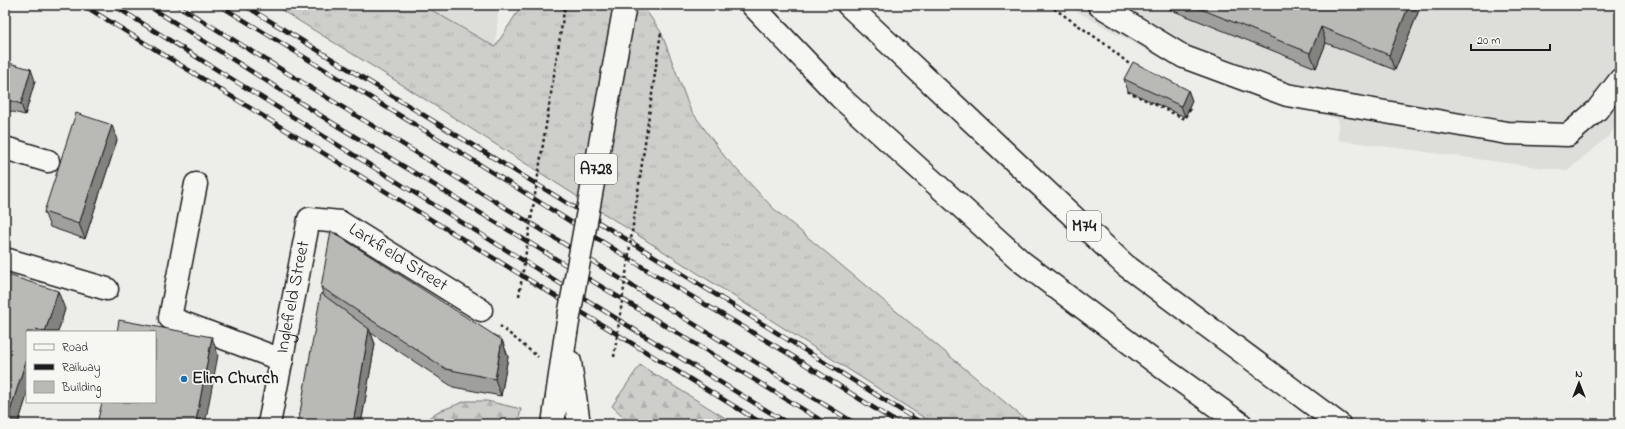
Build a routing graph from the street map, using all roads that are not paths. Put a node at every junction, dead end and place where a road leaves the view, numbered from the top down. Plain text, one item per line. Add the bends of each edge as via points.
1 (625, 5) edge
2 (752, 5) edge
3 (848, 5) edge
4 (1099, 5) edge
5 (1620, 80) edge
6 (5, 148) edge
7 (48, 161) dead end
8 (196, 184) dead end
9 (309, 219) joint
10 (5, 259) edge
11 (108, 289) dead end
12 (481, 310) road end
13 (566, 333) junction
14 (282, 360) junction
15 (269, 424) edge
16 (554, 424) edge
17 (579, 424) edge
18 (1241, 424) edge
19 (1339, 424) edge

1 - 13 main road, A728, bridge
2 - 18 main road via 840,97 1022,262
3 - 19 main road, M74 via 1126,265
4 - 5 main road via 1184,57 1287,95 1507,132 1568,135 1598,110
6 - 7 main road
8 - 14 main road via 170,318
9 - 12 main road, Larkfield Street via 340,222
9 - 14 main road, Inglefield Street
10 - 11 main road
13 - 16 main road, A728
13 - 17 main road
14 - 15 main road, Inglefield Street

